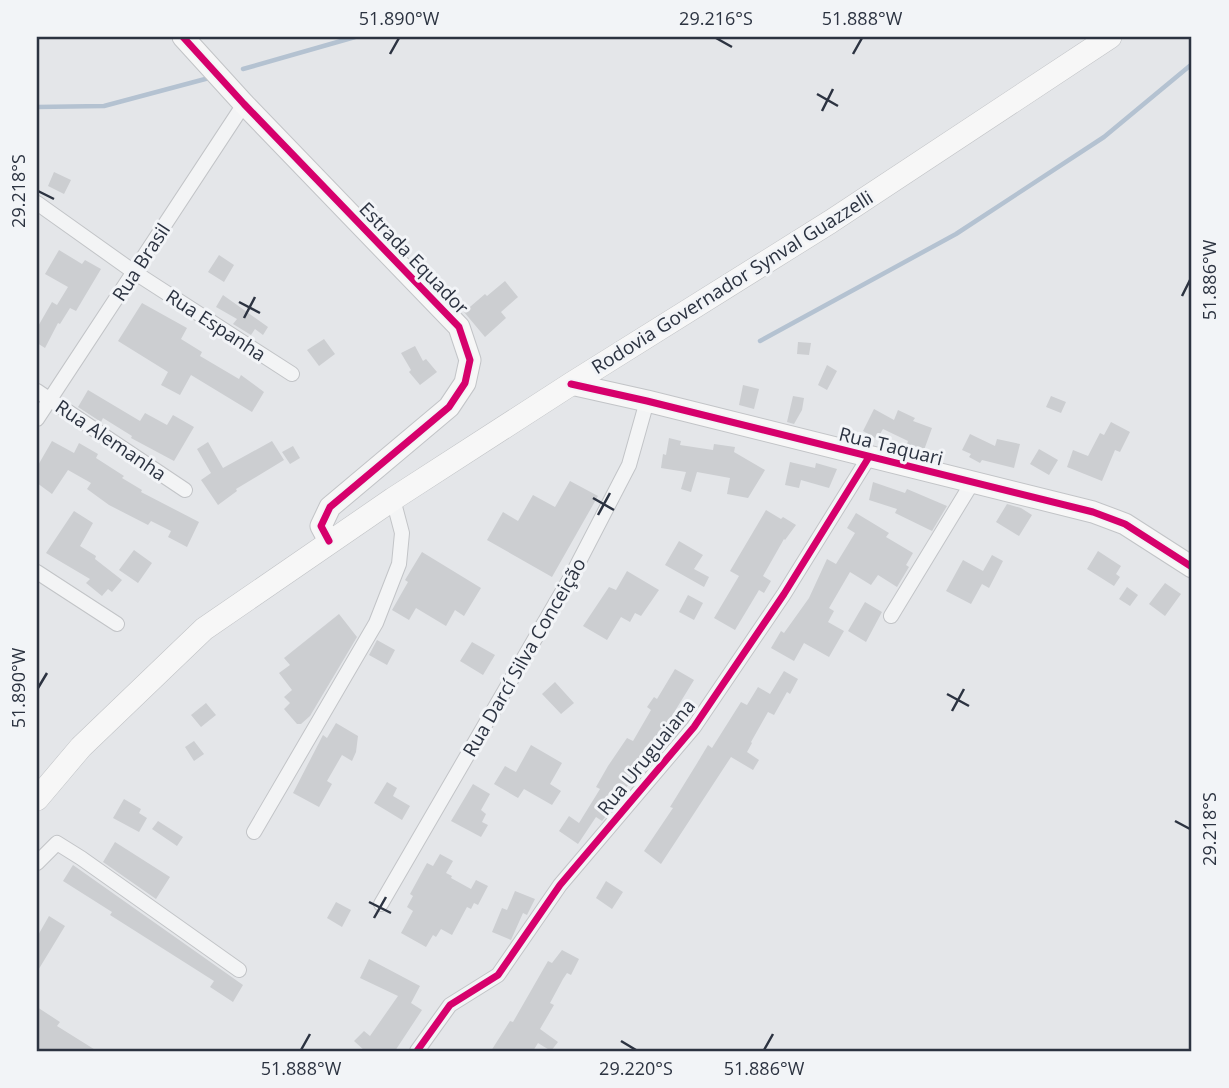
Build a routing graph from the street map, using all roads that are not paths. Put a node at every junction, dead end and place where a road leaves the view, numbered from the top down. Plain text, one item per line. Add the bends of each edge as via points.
1 (183, 37) edge
2 (1110, 37) edge
3 (244, 104) junction
4 (37, 203) edge
5 (134, 272) junction
6 (292, 374) dead end
7 (571, 384) junction
8 (37, 391) edge
9 (50, 400) junction
10 (648, 401) junction
11 (37, 419) edge
12 (869, 457) junction
13 (972, 483) junction
14 (185, 490) dead end
15 (393, 499) junction
16 (329, 541) junction
17 (1192, 567) edge
18 (37, 572) edge
19 (891, 616) dead end
20 (117, 624) dead end
21 (45, 778) edge
22 (37, 799) edge
23 (254, 832) dead end
24 (37, 863) edge
25 (381, 904) dead end
26 (239, 970) dead end
27 (416, 1051) edge

1 - 3 street, Estrada Equador
2 - 7 main road, Rodovia Governador Synval Guazzelli via 830,222
3 - 5 street, Rua Brasil
3 - 16 street, Estrada Equador via 459,327 470,360 465,383 450,407 330,507 321,526
4 - 5 street, Rua Espanha
5 - 6 street, Rua Espanha
5 - 9 street, Rua Brasil
7 - 10 street, Rua Taquari
7 - 15 main road, Rodovia Governador Synval Guazzelli
8 - 9 street, Rua Alemanha
9 - 11 street, Rua Brasil
9 - 14 street, Rua Alemanha
10 - 12 street, Rua Taquari
10 - 25 street, Rua Darcí Silva Conceição via 629,465 572,575
12 - 13 street, Rua Taquari
12 - 27 street, Rua Uruguaiana via 694,727 560,885 498,975 450,1005
13 - 17 street, Rua Taquari via 1125,524
13 - 19 street
15 - 16 main road, Rodovia Governador Synval Guazzelli
15 - 23 street via 402,533 399,564 376,623
16 - 21 main road, Rodovia Governador Synval Guazzelli via 204,629
18 - 20 street
21 - 22 main road, Rodovia Governador Synval Guazzelli
24 - 26 street via 57,844

